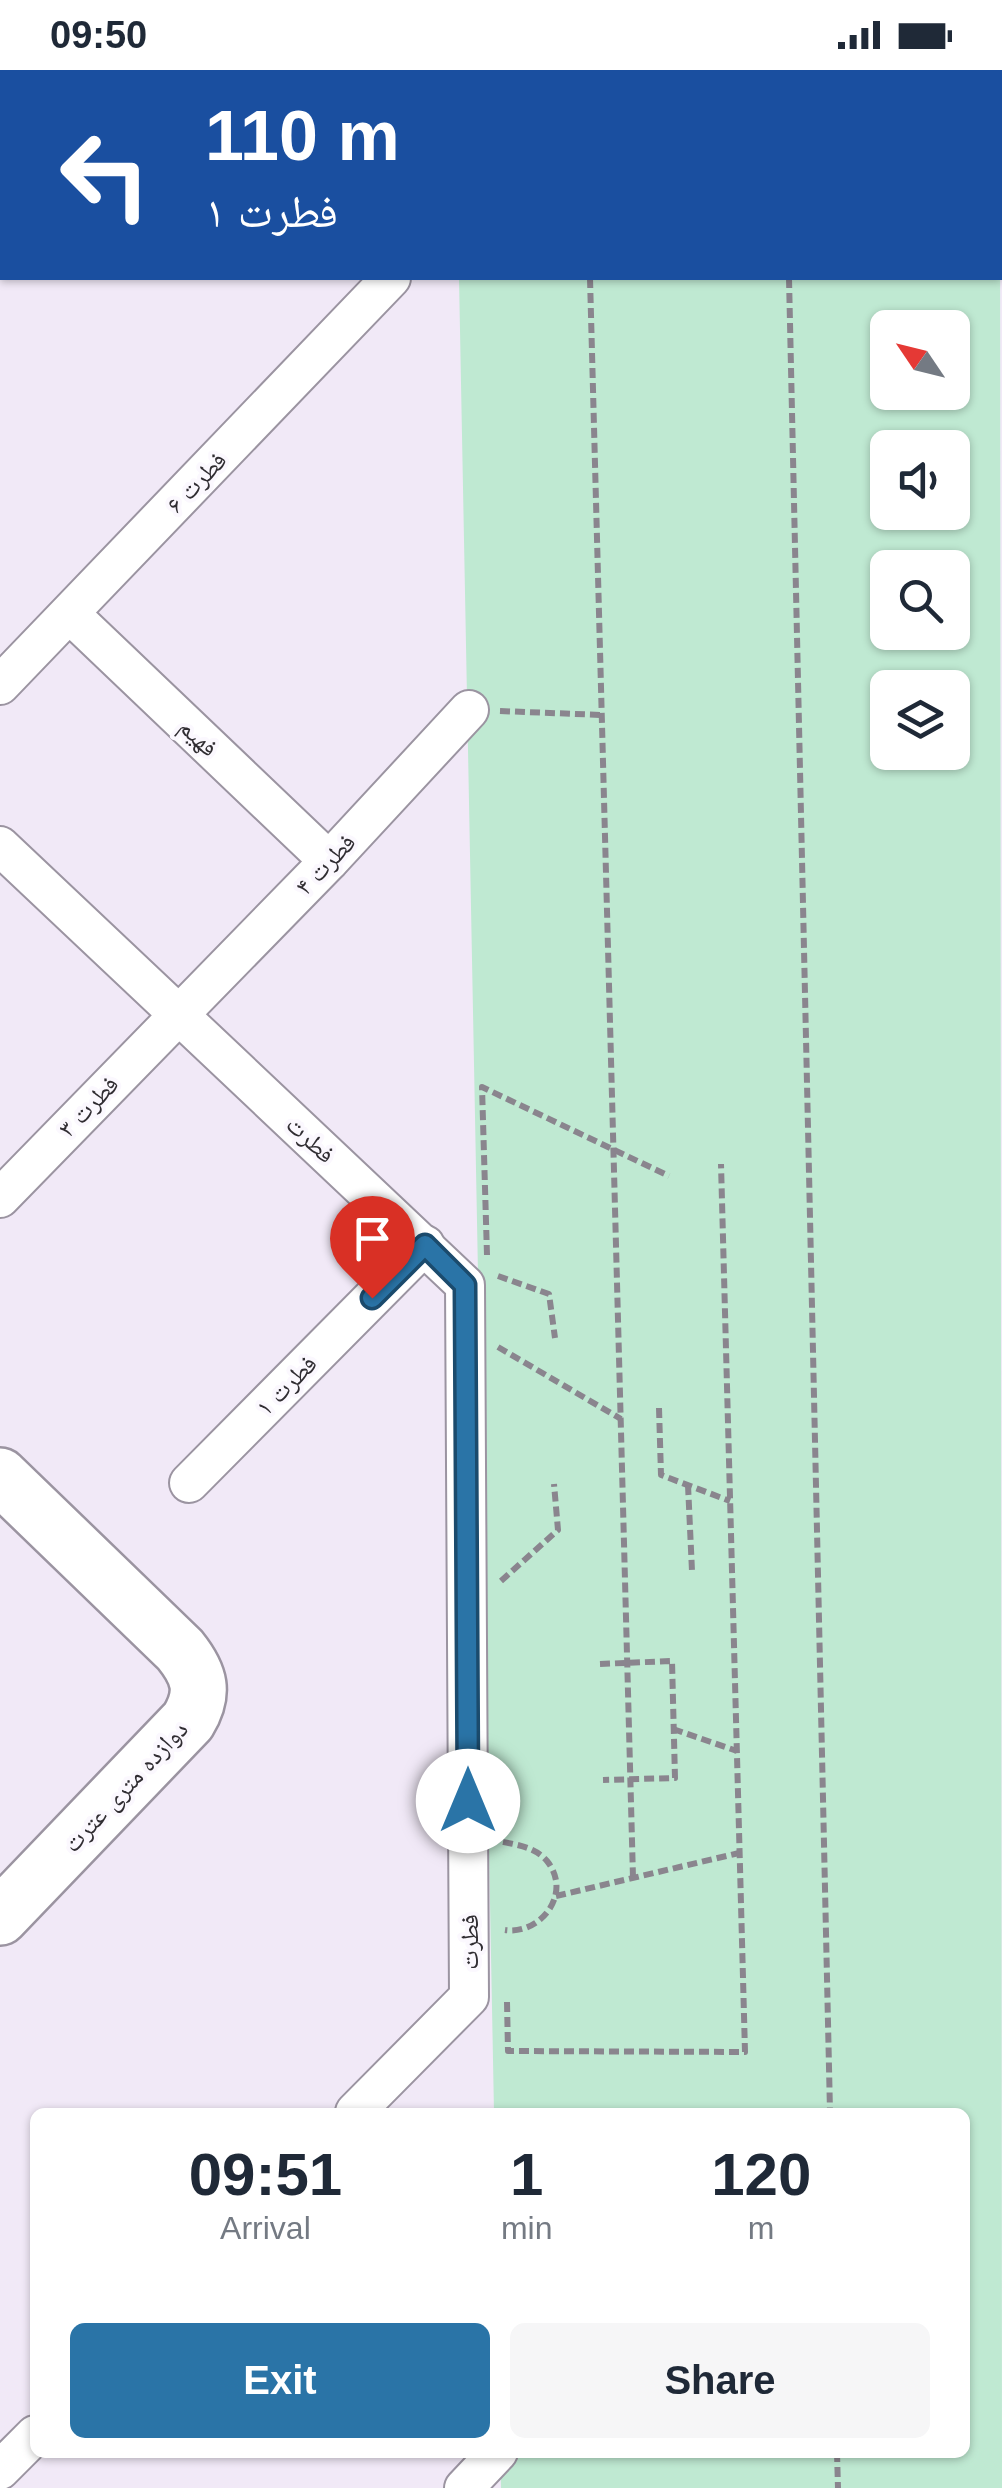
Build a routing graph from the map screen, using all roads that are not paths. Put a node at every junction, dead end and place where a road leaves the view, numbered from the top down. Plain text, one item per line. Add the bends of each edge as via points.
1 (388, 280) edge
2 (70, 614) junction
3 (0, 685) edge
4 (469, 710) road end
5 (0, 846) edge
6 (329, 860) junction
7 (177, 1015) junction
8 (0, 1198) edge
9 (425, 1245) junction
10 (0, 1476) edge
11 (189, 1483) dead end
12 (0, 1917) edge
13 (358, 2108) edge
14 (30, 2440) edge
15 (492, 2458) edge
16 (0, 2470) edge
17 (464, 2488) edge

1 - 2 street, فطرت ۶
2 - 3 street, فطرت ۶
2 - 6 street, فهیم
4 - 6 street, فطرت ۴
5 - 7 street, فطرت
6 - 7 street, فطرت ۴
7 - 8 street, فطرت ۳
7 - 9 street, فطرت
9 - 11 street, فطرت ۱
9 - 13 street, فطرت via 465,1285 469,1997
10 - 12 street, دوازده متری عترت via 180,1650 200,1684 188,1722
14 - 16 street
15 - 17 street

